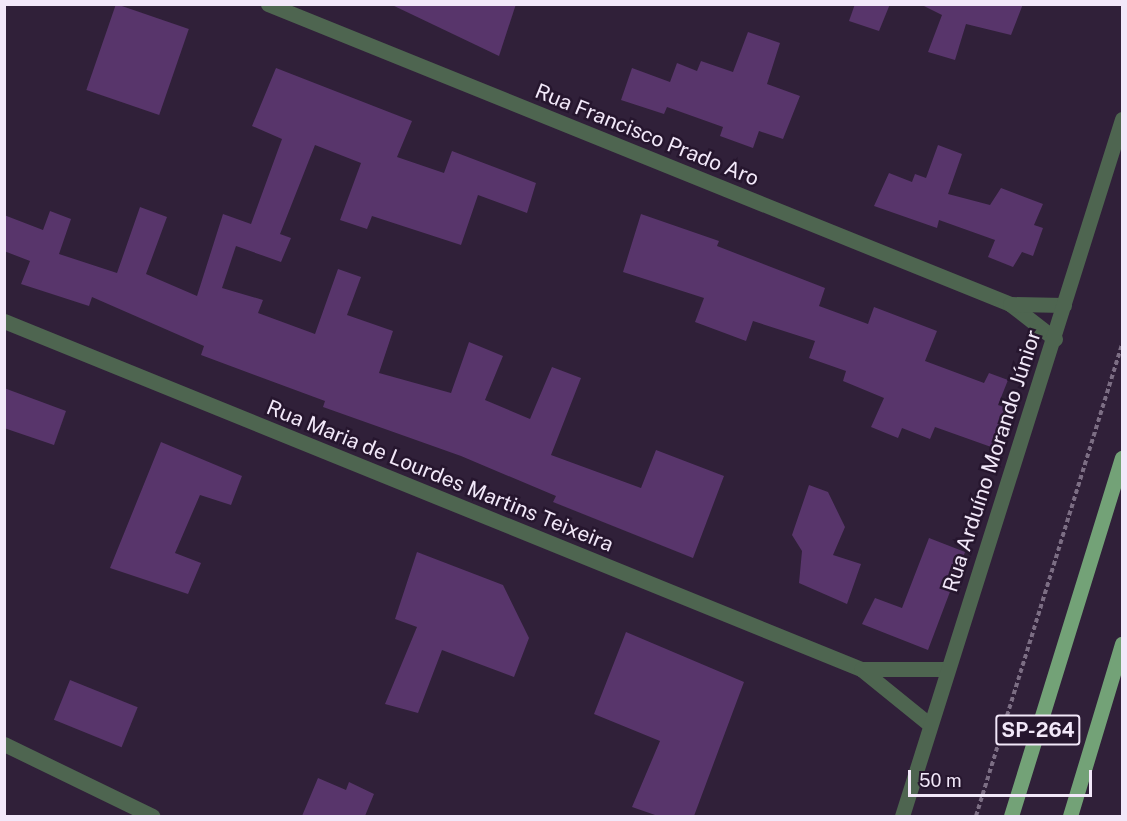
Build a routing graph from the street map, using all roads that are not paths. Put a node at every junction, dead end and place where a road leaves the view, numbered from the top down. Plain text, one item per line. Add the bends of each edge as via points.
1 (268, 4) edge
2 (1122, 119) edge
3 (1010, 304) junction
4 (1064, 305) junction
5 (4, 321) edge
6 (1055, 339) junction
7 (1122, 458) edge
8 (1122, 644) edge
9 (861, 669) junction
10 (947, 669) junction
11 (929, 724) junction
12 (4, 744) edge
13 (152, 816) edge
14 (902, 816) edge
15 (1011, 816) edge
16 (1070, 816) edge

1 - 3 street, Rua Francisco Prado Aro
2 - 4 street, Rua Arduíno Morando Júnior
3 - 4 street, Rua Francisco Prado Aro
3 - 6 street, Rua Francisco Prado Aro
4 - 6 street, Rua Arduíno Morando Júnior
5 - 9 street, Rua Maria de Lourdes Martins Teixeira
6 - 10 street, Rua Arduíno Morando Júnior
7 - 15 main road, SP-264
8 - 16 main road, SP-264
9 - 10 street, Rua Maria de Lourdes Martins Teixeira
9 - 11 street, Rua Maria de Lourdes Martins Teixeira
10 - 11 street, Rua Arduíno Morando Júnior
11 - 14 street, Rua Arduíno Morando Júnior
12 - 13 street

